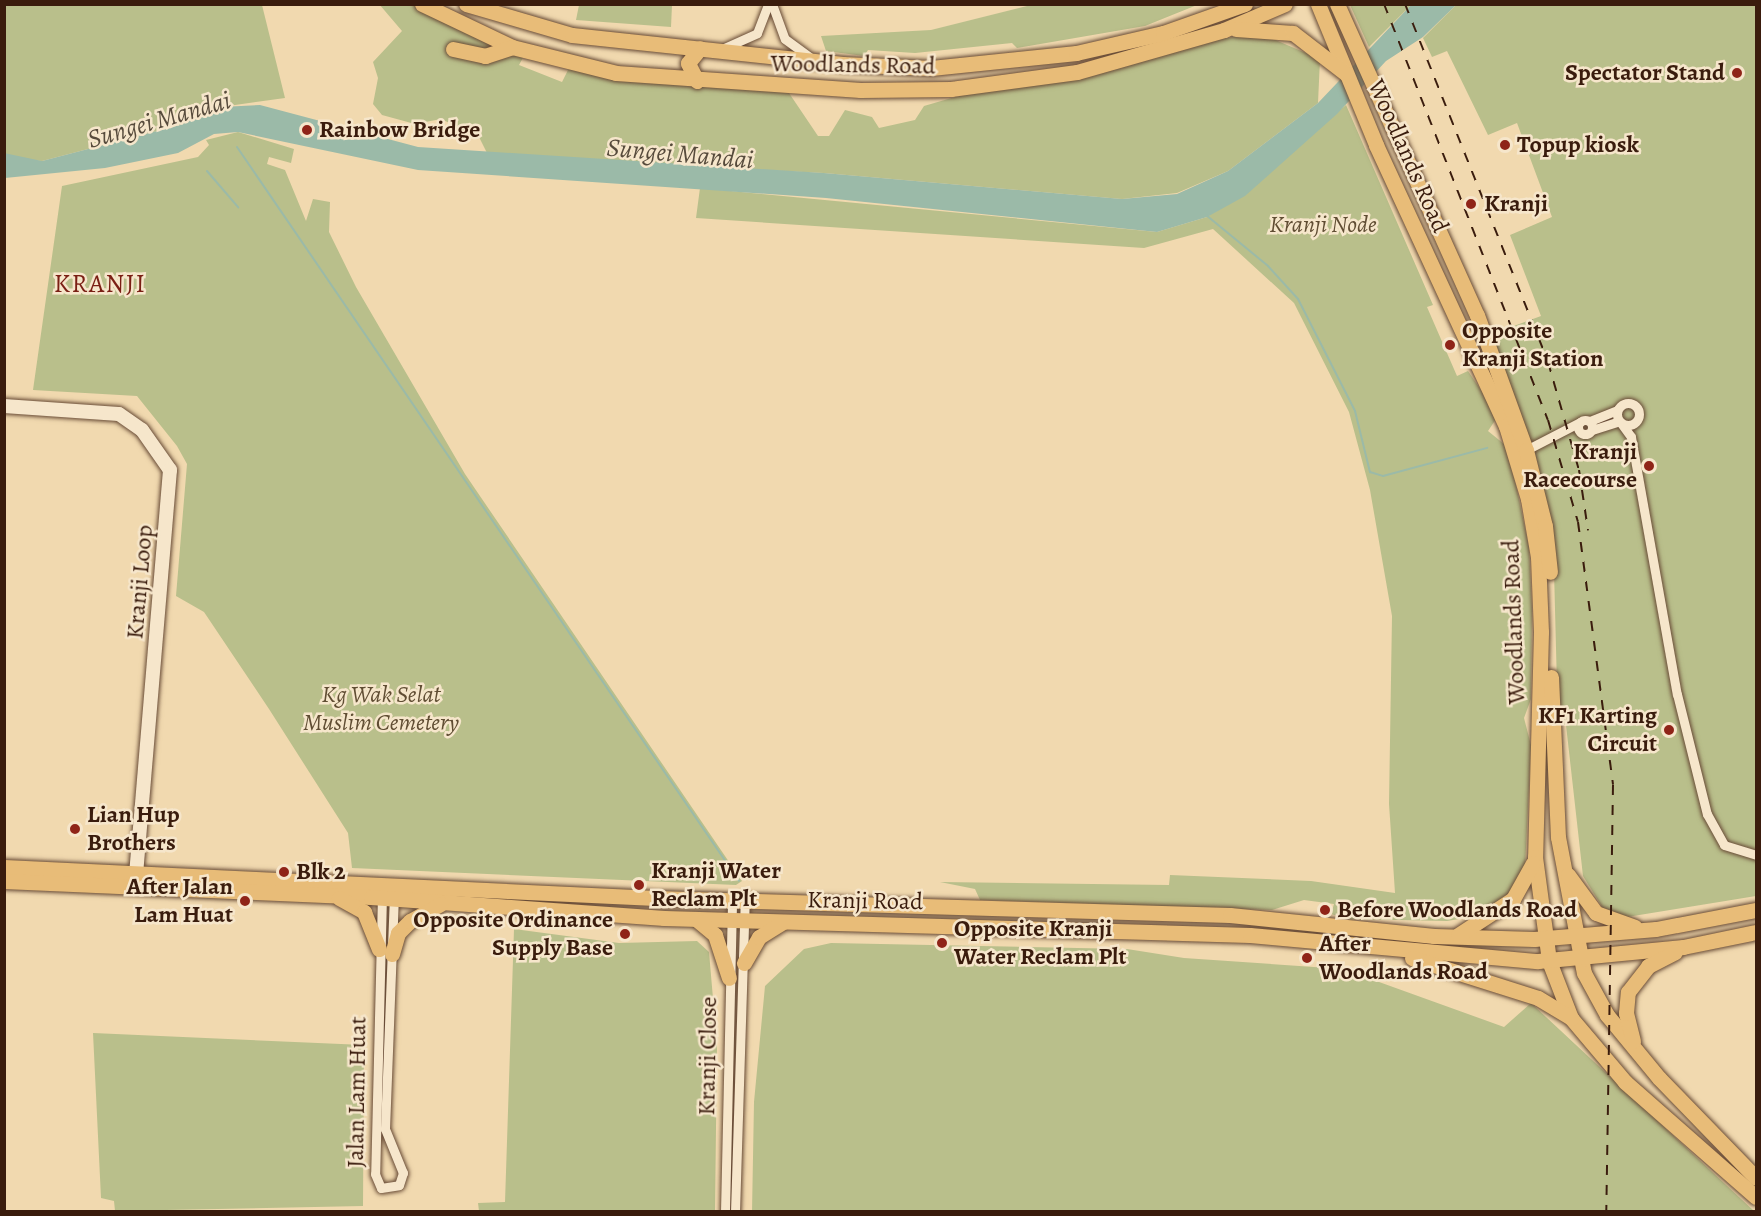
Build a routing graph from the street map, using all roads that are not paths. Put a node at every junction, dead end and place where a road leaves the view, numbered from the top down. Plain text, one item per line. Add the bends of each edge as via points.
1 (422, 4) edge
2 (466, 4) edge
3 (770, 4) edge
4 (1234, 4) edge
5 (1245, 4) edge
6 (1285, 4) edge
7 (1318, 4) edge
8 (1337, 4) edge
9 (1223, 22) junction
10 (512, 47) junction
11 (700, 48) junction
12 (453, 49) dead end
13 (718, 50) junction
14 (817, 61) junction
15 (1348, 75) junction
16 (697, 81) junction
17 (1392, 125) junction
18 (1376, 145) junction
19 (4, 406) edge
20 (1617, 410) junction
21 (1620, 422) junction
22 (1635, 422) junction
23 (1587, 425) junction
24 (1576, 432) junction
25 (1631, 437) junction
26 (1526, 450) junction
27 (1756, 855) edge
28 (1536, 857) junction
29 (1561, 861) junction
30 (4, 867) edge
31 (4, 881) edge
32 (135, 881) junction
33 (530, 889) junction
34 (388, 891) junction
35 (331, 895) junction
36 (738, 901) junction
37 (443, 903) junction
38 (534, 909) junction
39 (1756, 910) edge
40 (696, 919) junction
41 (738, 920) junction
42 (783, 922) junction
43 (1656, 929) junction
44 (1756, 932) edge
45 (1455, 936) junction
46 (1574, 938) junction
47 (1543, 939) junction
48 (1683, 947) junction
49 (386, 951) junction
50 (1389, 951) junction
51 (1581, 959) junction
52 (1549, 961) junction
53 (744, 963) junction
54 (729, 978) junction
55 (1571, 1018) junction
56 (1635, 1047) junction
57 (1756, 1178) edge
58 (1756, 1197) edge
59 (725, 1212) edge
60 (735, 1212) edge

1 - 10 main road, Woodlands Road
2 - 11 main road, Woodlands Road via 543,30
3 - 13 street via 757,33
3 - 14 street via 785,39
4 - 9 main road
5 - 9 main road, Woodlands Road
6 - 9 main road, Woodlands Road
7 - 15 main road, Woodlands Road
8 - 17 main road, Woodlands Road
9 - 14 main road, Woodlands Road via 1076,53 969,68
9 - 15 main road via 1293,33
9 - 16 main road, Woodlands Road via 1077,72 951,88 842,90
10 - 12 main road via 485,56
10 - 16 main road, Woodlands Road via 615,73
11 - 13 main road, Woodlands Road
11 - 16 main road via 688,63
13 - 14 main road, Woodlands Road
15 - 18 main road, Woodlands Road
17 - 18 main road via 1378,125
17 - 26 main road, Woodlands Road via 1472,300
18 - 28 main road, Woodlands Road via 1506,426 1535,529 1541,632
19 - 32 street, Kranji Loop via 119,414 142,430 170,470
20 - 21 street
20 - 22 street via 1634,404 1639,411
20 - 23 street
21 - 22 street
21 - 23 street
21 - 25 street
22 - 25 street
23 - 24 street
23 - 24 street
24 - 26 street
25 - 27 street via 1677,694 1707,814 1724,845
26 - 29 main road, Woodlands Road via 1548,552 1551,756
28 - 45 main road via 1514,899
28 - 47 main road, Woodlands Road
29 - 43 main road via 1581,899 1596,913 1612,922
29 - 46 main road, Woodlands Road
30 - 32 main road, Kranji Road
31 - 32 main road, Kranji Road
32 - 34 main road, Kranji Road
32 - 35 main road, Kranji Road
33 - 34 main road, Kranji Road
33 - 36 main road, Kranji Road
33 - 38 main road
34 - 35 main road, Kranji Road
34 - 37 main road, Kranji Road
34 - 49 street, Jalan Lam Huat
35 - 49 main road via 364,912
36 - 41 street, Kranji Close
36 - 45 main road, Kranji Road via 1230,915
37 - 38 main road, Kranji Road
37 - 49 main road via 410,921
38 - 40 main road, Kranji Road
39 - 43 main road, Kranji Road
40 - 41 main road, Kranji Road
40 - 54 main road via 715,935
41 - 42 main road, Kranji Road
41 - 53 street, Kranji Close
41 - 54 street, Kranji Close
42 - 50 main road, Kranji Road via 1240,934
42 - 53 main road via 753,943
43 - 46 main road, Kranji Road
44 - 48 main road
45 - 47 main road, Kranji Road
46 - 47 main road, Kranji Road
46 - 51 main road, Woodlands Road
47 - 52 main road, Woodlands Road
48 - 51 main road, Kranji Road
48 - 56 main road via 1648,966 1628,992 1626,1013
49 - 49 street, Jalan Lam Huat via 385,1129 403,1173 399,1185 381,1188 375,1174
50 - 52 main road, Kranji Road
50 - 55 main road via 1538,998
51 - 52 main road, Kranji Road
51 - 56 main road, Woodlands Road via 1607,1015
52 - 55 main road, Woodlands Road
53 - 60 street, Kranji Close
54 - 59 street, Kranji Close
55 - 58 main road, Woodlands Road via 1625,1082
56 - 57 main road, Woodlands Road

